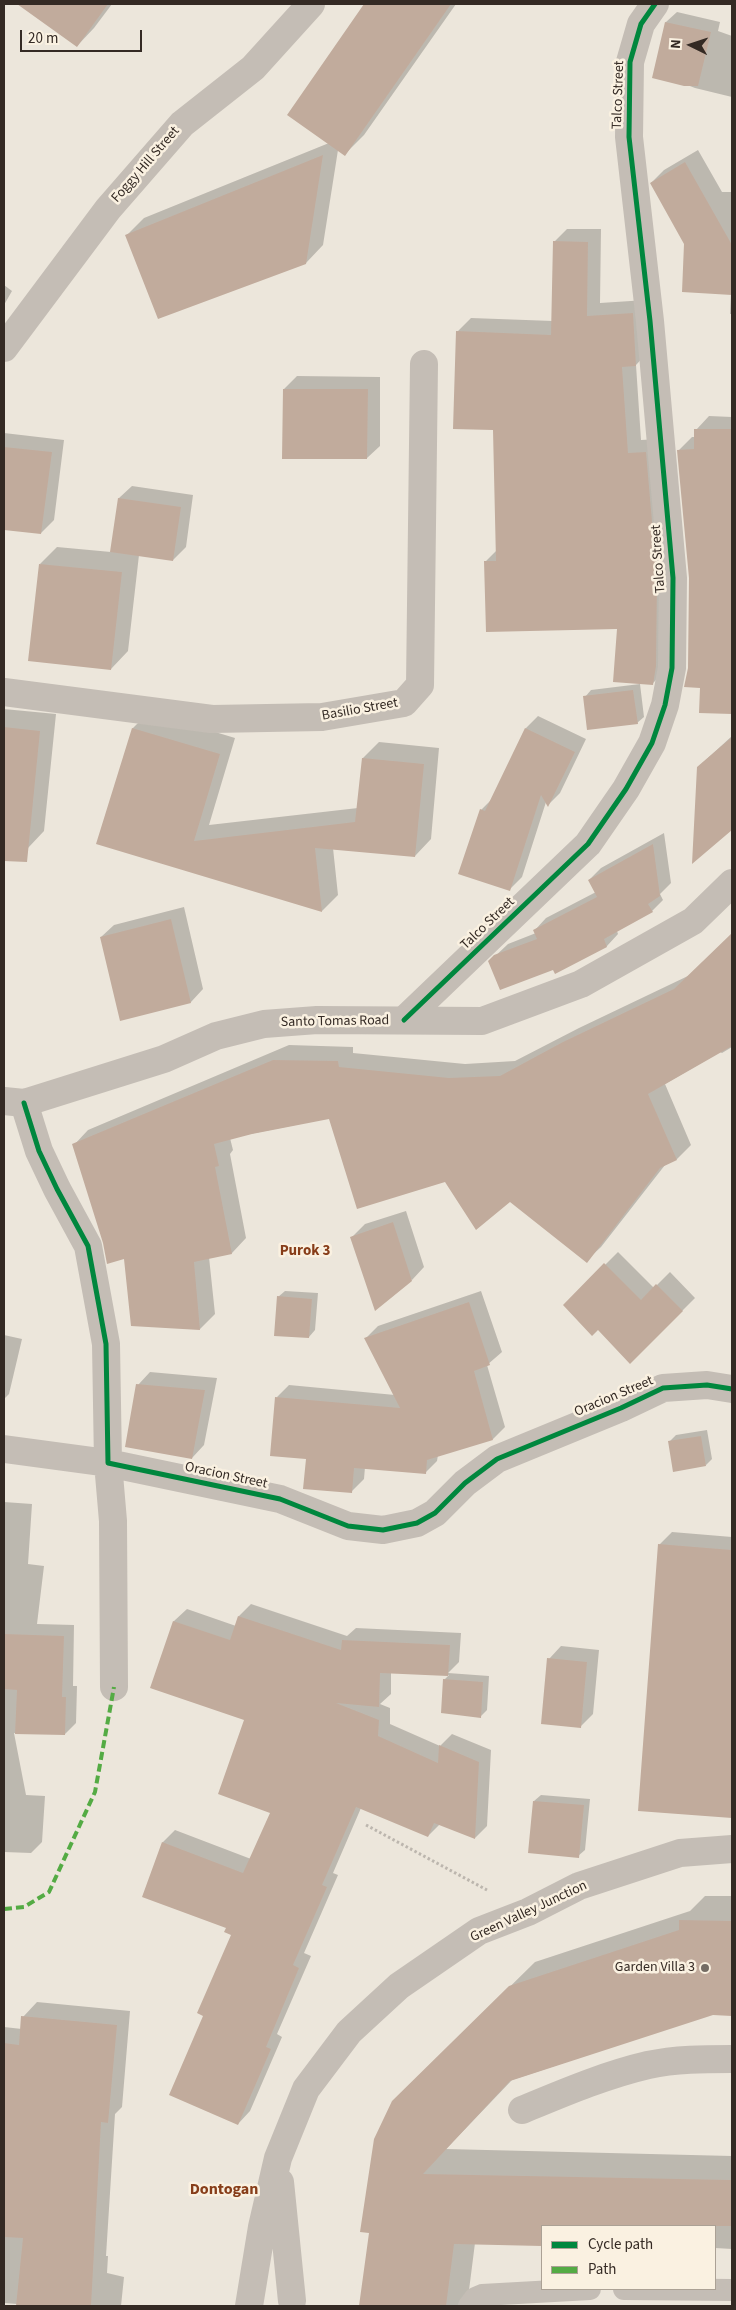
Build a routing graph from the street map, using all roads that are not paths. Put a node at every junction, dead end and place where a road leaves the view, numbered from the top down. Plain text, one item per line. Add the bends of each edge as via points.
1 (311, 4) edge
2 (655, 4) edge
3 (4, 348) edge
4 (424, 364) dead end
5 (4, 692) edge
6 (732, 883) edge
7 (404, 1020) junction
8 (14, 1102) edge
9 (732, 1389) edge
10 (4, 1450) edge
11 (108, 1463) junction
12 (114, 1687) dead end
13 (732, 1849) edge
14 (732, 2059) edge
15 (522, 2110) dead end
16 (278, 2158) junction
17 (572, 2290) edge
18 (716, 2290) edge
19 (732, 2290) edge
20 (292, 2301) dead end
21 (250, 2306) edge
22 (469, 2306) edge

1 - 3 street, Foggy Hill Street via 254,68 182,124 108,209
2 - 7 street, Talco Street via 641,24 630,62 629,136 650,321 673,578 672,668 665,705 652,743 626,789 588,844
4 - 5 street, Basilio Street via 420,685 404,703 322,717 212,719
6 - 7 street, Santo Tomas Road via 693,921 581,984 482,1021
7 - 8 street, Santo Tomas Road via 264,1024 216,1036 164,1059
8 - 11 street via 88,1246 106,1344
9 - 11 street, Oracion Street via 707,1385 663,1388 497,1459 465,1484 435,1514 418,1523 383,1530 348,1526 280,1499
10 - 11 street, Oracion Street
11 - 12 street via 113,1521
13 - 16 street, Green Valley Junction via 680,1853 579,1886 528,1912 479,1931 399,1986 349,2032 306,2088
14 - 15 street via 649,2065 597,2080
16 - 20 street
16 - 21 street, Green Valley Junction via 262,2226
17 - 22 lane via 482,2295
18 - 19 lane

